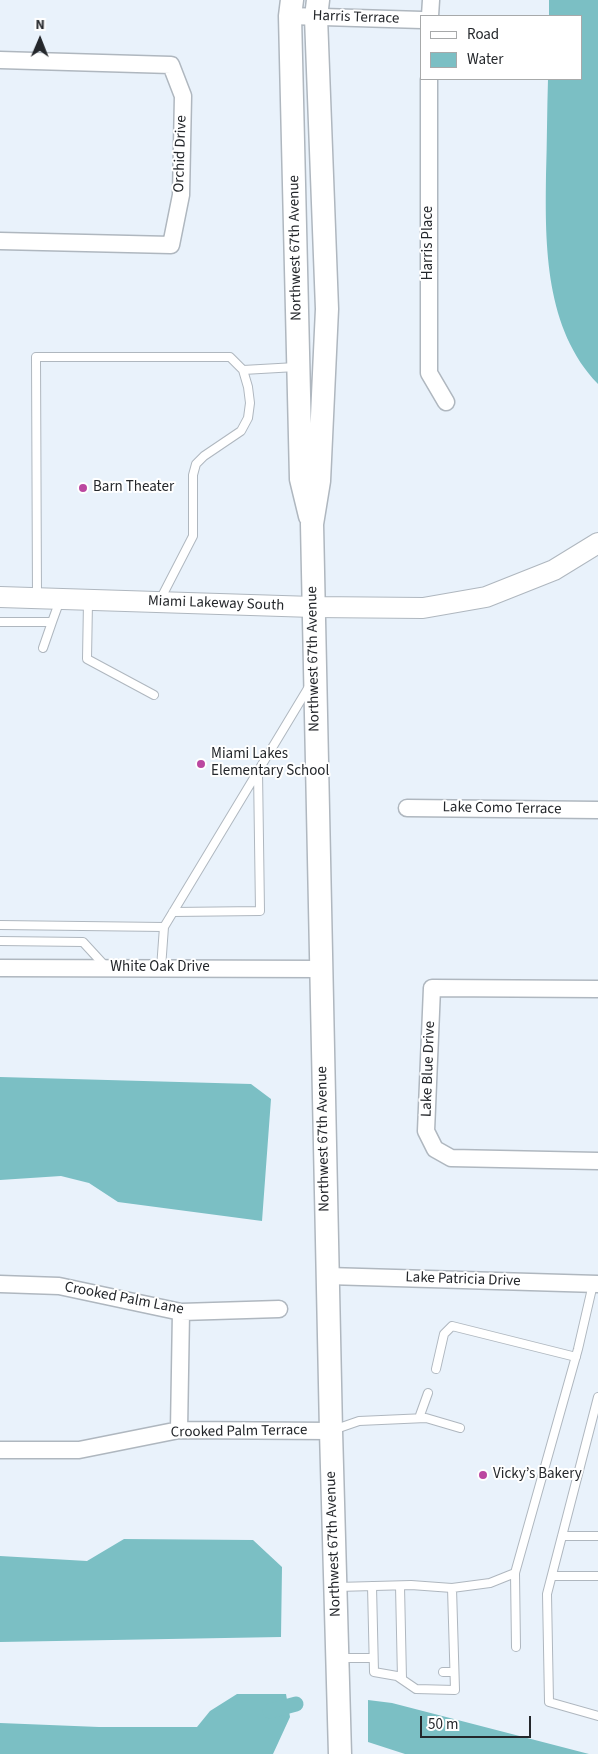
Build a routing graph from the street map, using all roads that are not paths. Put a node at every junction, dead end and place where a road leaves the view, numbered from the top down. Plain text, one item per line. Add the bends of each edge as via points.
1 (431, 0) edge
2 (291, 8) edge
3 (317, 9) edge
4 (430, 15) edge
5 (420, 20) edge
6 (0, 60) edge
7 (429, 80) edge
8 (0, 241) edge
9 (299, 366) junction
10 (243, 370) junction
11 (446, 402) dead end
12 (312, 524) junction
13 (598, 544) edge
14 (0, 597) edge
15 (38, 598) junction
16 (60, 599) junction
17 (88, 600) junction
18 (159, 602) junction
19 (313, 607) junction
20 (0, 622) edge
21 (52, 622) junction
22 (43, 648) dead end
23 (314, 677) junction
24 (154, 695) dead end
25 (258, 770) junction
26 (407, 808) dead end
27 (598, 810) edge
28 (173, 912) junction
29 (0, 925) edge
30 (164, 927) junction
31 (0, 941) edge
32 (0, 968) edge
33 (107, 968) junction
34 (161, 968) junction
35 (320, 969) junction
36 (598, 989) edge
37 (598, 1161) edge
38 (328, 1276) junction
39 (0, 1284) edge
40 (596, 1284) edge
41 (279, 1309) dead end
42 (181, 1312) junction
43 (576, 1357) junction
44 (436, 1369) dead end
45 (428, 1393) dead end
46 (598, 1397) edge
47 (419, 1418) junction
48 (460, 1428) dead end
49 (179, 1430) junction
50 (331, 1431) junction
51 (0, 1450) edge
52 (562, 1536) junction
53 (598, 1536) edge
54 (514, 1573) junction
55 (552, 1576) junction
56 (598, 1576) edge
57 (372, 1586) junction
58 (400, 1586) junction
59 (336, 1587) junction
60 (452, 1588) junction
61 (516, 1647) dead end
62 (393, 1652) dead end
63 (402, 1652) junction
64 (375, 1654) junction
65 (338, 1658) junction
66 (412, 1671) dead end
67 (443, 1672) dead end
68 (454, 1672) junction
69 (402, 1675) junction
70 (598, 1716) edge
71 (340, 1754) edge

1 - 4 street
2 - 3 street, Harris Terrace
2 - 9 main road, Northwest 67th Avenue
3 - 5 street, Harris Terrace
3 - 12 main road, Northwest 67th Avenue via 327,309 319,482
6 - 8 street, Orchid Drive via 171,64 183,96 180,195 170,245
7 - 11 street, Harris Place via 429,373
9 - 10 lane
9 - 12 main road, Northwest 67th Avenue via 301,479
10 - 15 lane via 230,357 36,357
10 - 18 lane via 250,403 248,418 241,431 196,464 193,475 193,536
12 - 19 main road, Northwest 67th Avenue
13 - 19 street, Miami Lakeway South via 554,570 486,597 423,608
14 - 15 street, Miami Lakeway South
15 - 16 street, Miami Lakeway South
16 - 17 street, Miami Lakeway South
16 - 21 lane
17 - 18 street, Miami Lakeway South
17 - 24 lane via 87,659
18 - 19 street, Miami Lakeway South
19 - 23 main road, Northwest 67th Avenue
20 - 21 lane
21 - 22 lane
23 - 25 lane
23 - 35 main road, Northwest 67th Avenue
25 - 28 lane
25 - 28 lane via 260,911
26 - 27 street, Lake Como Terrace
28 - 30 lane
29 - 30 lane
30 - 34 lane
31 - 33 lane via 83,942
32 - 33 street, White Oak Drive
33 - 34 street, White Oak Drive
34 - 35 street, White Oak Drive
35 - 38 main road, Northwest 67th Avenue
36 - 37 street, Lake Blue Drive via 432,988 426,1131 435,1149 451,1158
38 - 40 street, Lake Patricia Drive
38 - 50 main road, Northwest 67th Avenue
39 - 42 street, Crooked Palm Lane via 59,1286
40 - 43 lane
41 - 42 street, Crooked Palm Lane
42 - 49 street
43 - 44 lane via 452,1326 444,1334
43 - 54 lane
45 - 47 lane
46 - 52 lane
47 - 48 lane
47 - 50 lane via 359,1421
49 - 50 street, Crooked Palm Terrace
49 - 51 street, Crooked Palm Terrace via 79,1450
50 - 59 main road, Northwest 67th Avenue
52 - 53 lane
52 - 55 lane
54 - 60 lane via 490,1584
54 - 61 lane
55 - 56 lane
55 - 70 lane via 547,1594 549,1702
57 - 58 lane
57 - 59 lane
57 - 64 lane
58 - 60 lane
58 - 63 lane via 397,1613
59 - 65 main road, Northwest 67th Avenue
60 - 68 lane
62 - 63 lane
63 - 69 lane
64 - 65 lane
64 - 69 lane via 374,1672
65 - 71 main road, Northwest 67th Avenue
66 - 69 lane
67 - 68 lane
68 - 69 lane via 455,1690 416,1689

